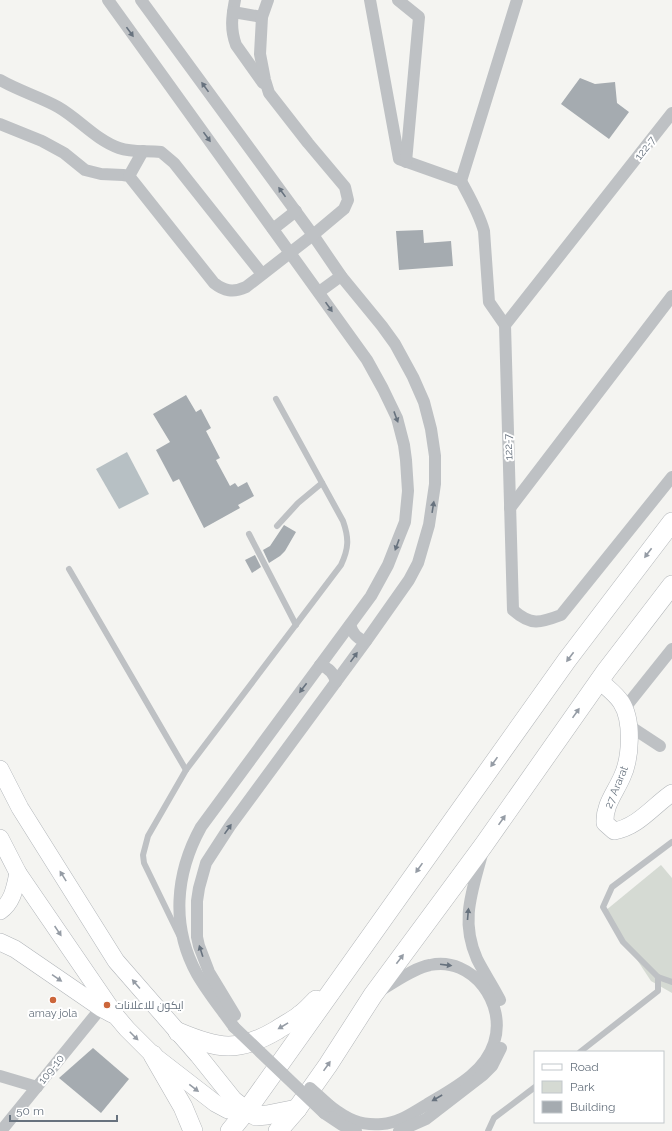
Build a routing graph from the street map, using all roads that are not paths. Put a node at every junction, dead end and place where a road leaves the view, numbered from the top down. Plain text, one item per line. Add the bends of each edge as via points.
1 (108, 0) edge
2 (141, 0) edge
3 (235, 0) edge
4 (268, 0) edge
5 (370, 0) edge
6 (398, 0) edge
7 (517, 0) edge
8 (233, 12) junction
9 (262, 18) junction
10 (0, 80) edge
11 (269, 93) junction
12 (672, 113) edge
13 (0, 124) edge
14 (143, 151) junction
15 (406, 162) junction
16 (130, 176) junction
17 (461, 181) junction
18 (296, 211) junction
19 (273, 229) junction
20 (313, 234) junction
21 (290, 252) junction
22 (262, 274) junction
23 (341, 276) junction
24 (319, 292) junction
25 (672, 296) edge
26 (505, 325) junction
27 (276, 399) dead end
28 (672, 477) edge
29 (322, 483) junction
30 (510, 508) junction
31 (672, 522) edge
32 (277, 526) dead end
33 (249, 534) dead end
34 (69, 569) dead end
35 (672, 585) edge
36 (296, 625) junction
37 (350, 625) junction
38 (366, 641) junction
39 (672, 649) edge
40 (320, 665) junction
41 (599, 680) junction
42 (336, 682) junction
43 (624, 709) junction
44 (628, 726) junction
45 (660, 746) dead end
46 (0, 769) edge
47 (186, 770) junction
48 (672, 793) edge
49 (0, 838) edge
50 (672, 842) edge
51 (483, 846) junction
52 (18, 873) junction
53 (0, 911) edge
54 (0, 942) edge
55 (188, 952) junction
56 (344, 973) junction
57 (658, 977) junction
58 (672, 982) edge
59 (373, 995) junction
60 (101, 1008) junction
61 (116, 1016) junction
62 (237, 1025) junction
63 (178, 1032) junction
64 (581, 1051) edge
65 (153, 1055) junction
66 (0, 1076) edge
67 (37, 1087) junction
68 (534, 1088) edge
69 (297, 1109) junction
70 (247, 1110) junction
71 (327, 1110) junction
72 (1, 1131) edge
73 (193, 1131) edge
74 (230, 1131) edge
75 (246, 1131) edge
76 (278, 1131) edge
77 (356, 1131) edge
78 (399, 1131) edge
79 (488, 1131) edge

1 -> 19 street
18 -> 2 street
3 - 8 street
4 - 9 street
5 - 15 street via 400,159
6 - 15 street via 419,17
7 - 17 street
8 - 9 street
8 - 11 street via 232,30 236,45
9 - 11 street via 260,54
10 - 14 street via 58,107 110,144
11 - 20 street via 346,190 348,200 344,209
12 - 26 street, 122-7
13 - 16 street via 42,141 64,153 85,170
14 - 16 street
14 - 22 street via 161,152 170,159
15 - 17 street
16 - 22 street via 204,273 220,288 227,291 240,290
17 - 26 street via 482,220 489,302
18 - 19 street
18 - 20 street
19 - 21 street
20 - 21 street
20 - 23 street
21 - 22 street
21 - 24 street
23 - 24 street
38 -> 23 street via 403,590 418,563 432,512 435,456 428,415 413,377 382,326
24 -> 37 street via 367,360 383,389 397,418 406,460 408,491 405,522 380,581
25 - 30 street
26 - 30 street, 122-7
27 - 29 lane
28 - 30 street, 122-7 via 561,615 538,622 529,620 513,610
29 - 32 lane via 298,503
29 - 36 lane via 343,521 347,533 347,550 341,565
31 -> 56 main road via 567,660
33 - 36 lane
34 - 47 lane
35 - 41 main road
36 - 47 lane
37 - 38 street via 354,634
37 - 40 street
42 -> 38 street
39 - 43 street
40 - 42 street via 332,673
40 -> 55 street via 201,827 190,848 179,899 180,921
41 - 43 main road, 27 Ararat via 621,701
51 -> 41 main road
62 -> 42 street via 209,972 199,946 196,914 202,876 206,863 230,826
43 - 44 main road, 27 Ararat
44 - 45 street
44 - 48 main road, 27 Ararat via 628,755 623,776 605,814 605,823 614,830 625,829
63 -> 46 main road via 116,961 20,808
47 - 55 lane via 148,836 143,854 147,872
49 - 52 main road
50 - 57 lane via 612,887 603,907 623,942
59 -> 51 main road
78 -> 51 street via 426,1119 483,1075 495,1061 502,1044 501,1002 477,959 468,933 470,901
52 - 53 main road via 13,896
52 -> 61 main road
54 -> 60 main road via 26,956
55 - 62 street via 202,982
56 -> 63 main road via 300,1015 250,1043 238,1046 209,1044
56 - 70 main road
57 - 58 lane
57 - 64 lane via 658,992
69 -> 59 main road
59 -> 71 street via 424,966 442,964 463,969 476,978 491,998 496,1016 494,1042 487,1058 470,1076 451,1091 400,1120 392,1123 363,1124
60 - 61 main road
60 - 67 street, 109-10
61 -> 65 main road
62 - 71 street, bridge
63 - 70 main road via 234,1100
65 -> 70 main road via 215,1103 228,1110
65 - 73 main road via 184,1107
66 - 67 street
67 - 72 street, 109-10
68 - 79 lane via 494,1118
69 - 70 main road via 256,1116
69 - 76 main road
70 - 74 main road
70 - 75 main road
71 - 77 street via 342,1125

